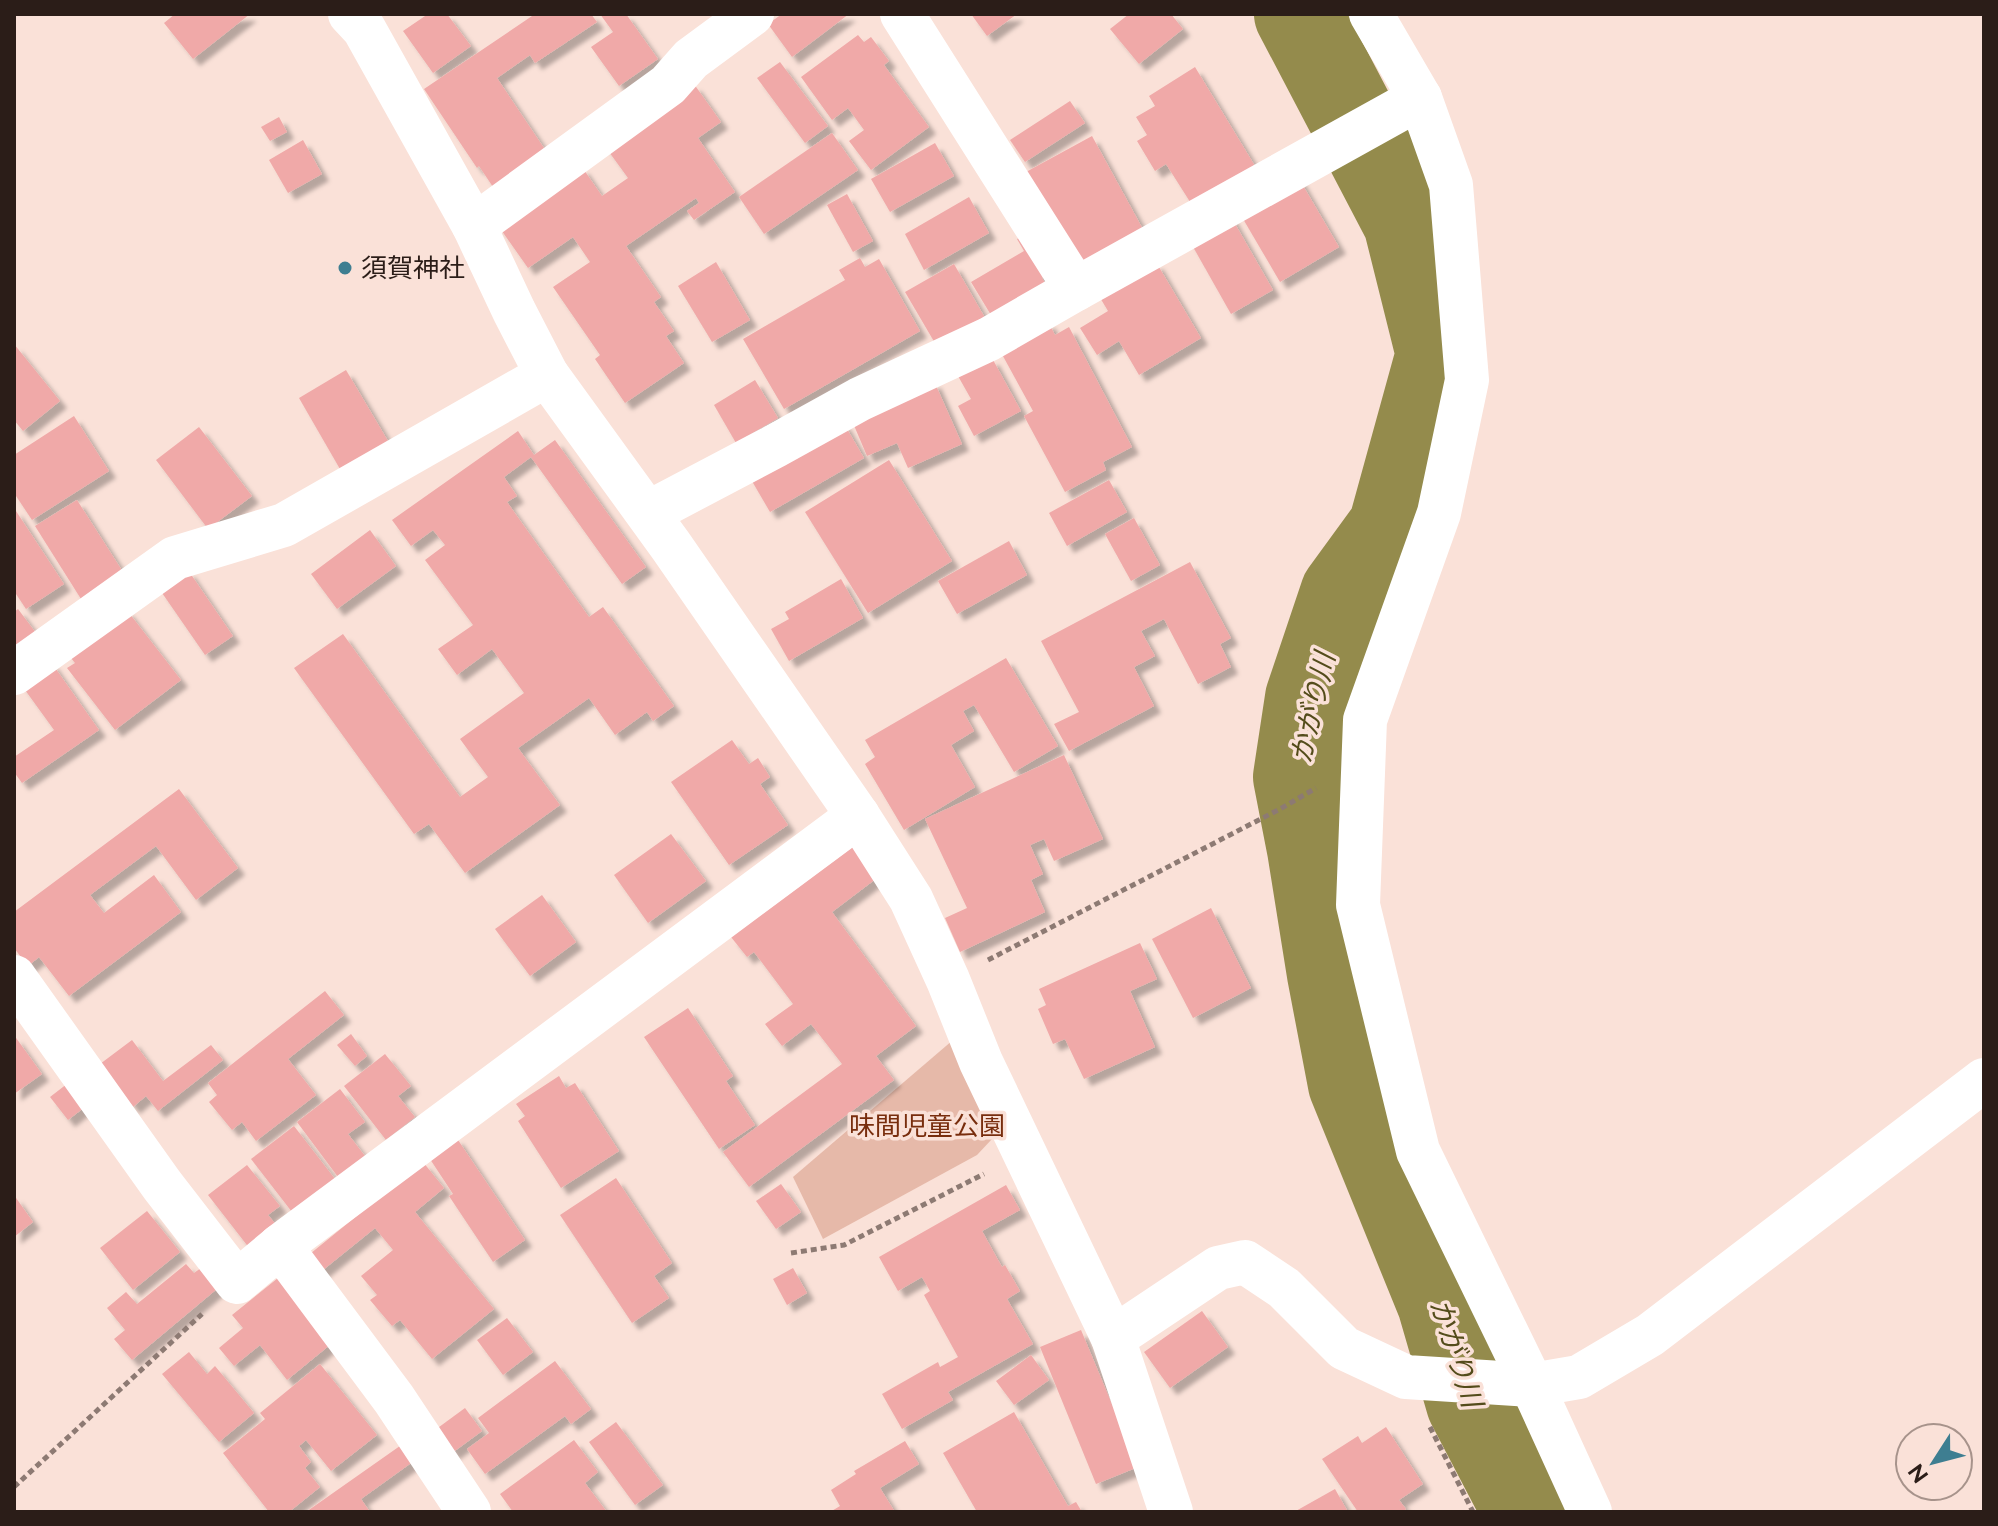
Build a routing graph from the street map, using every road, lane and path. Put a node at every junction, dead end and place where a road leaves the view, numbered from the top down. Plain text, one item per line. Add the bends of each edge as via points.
1 (350, 14) edge
2 (752, 14) edge
3 (902, 14) edge
4 (1371, 14) edge
5 (1420, 98) junction
6 (474, 226) junction
7 (1076, 289) junction
8 (547, 375) junction
9 (648, 513) junction
10 (14, 673) edge
11 (1280, 809) dead end
12 (858, 816) junction
13 (14, 977) edge
14 (948, 980) junction
15 (1984, 1080) edge
16 (1024, 1153) junction
17 (791, 1253) dead end
18 (264, 1259) junction
19 (1113, 1338) junction
20 (1406, 1377) junction
21 (1532, 1385) junction
22 (14, 1487) edge
23 (469, 1512) edge
24 (1171, 1512) edge
25 (1473, 1512) edge
26 (1590, 1512) edge

1 - 6 street via 364,29
2 - 6 street via 691,59 668,85
3 - 7 street
4 - 5 street
5 - 7 street
5 - 21 street via 1451,185 1467,380 1439,513 1365,720 1358,905 1418,1151
6 - 8 street
7 - 9 street
8 - 9 street
8 - 10 street via 284,525 175,558
9 - 12 street
11 - 14 path
12 - 14 street via 911,899
12 - 18 street
13 - 18 street via 237,1282
14 - 16 street
15 - 21 street via 1650,1335 1579,1377
16 - 17 path via 844,1245
16 - 19 street
18 - 22 path
18 - 23 street via 394,1399
19 - 20 street via 1218,1268 1245,1262 1284,1288 1344,1348
19 - 24 street
20 - 21 street
20 - 25 path
21 - 26 street

